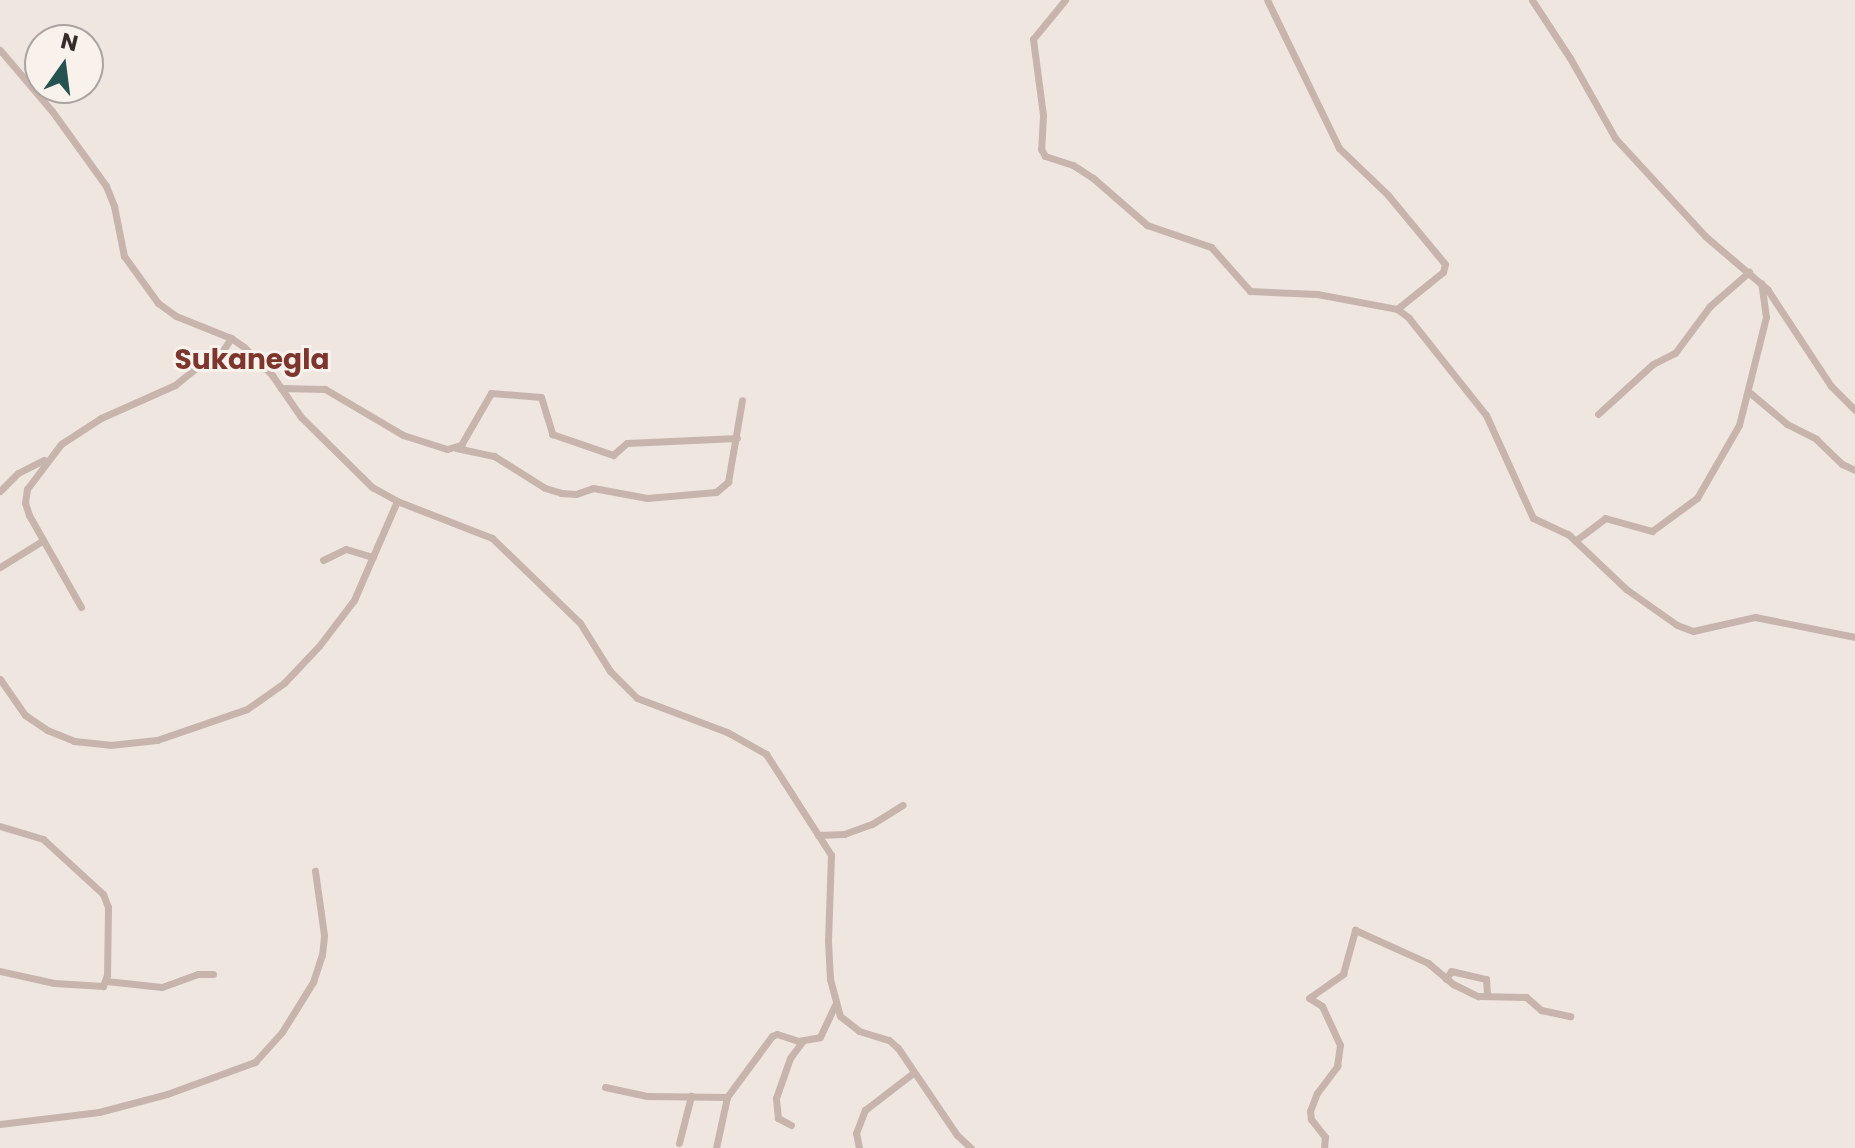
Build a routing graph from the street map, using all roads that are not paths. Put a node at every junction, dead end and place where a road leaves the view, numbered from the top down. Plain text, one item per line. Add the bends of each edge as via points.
1 (1065, 0) edge
2 (1267, 0) edge
3 (1532, 0) edge
4 (0, 50) edge
5 (1749, 272) junction
6 (1761, 282) junction
7 (1397, 309) junction
8 (231, 338) junction
9 (281, 388) junction
10 (1749, 392) junction
11 (742, 400) dead end
12 (1855, 410) edge
13 (1598, 414) dead end
14 (737, 438) junction
15 (454, 448) junction
16 (46, 459) junction
17 (1855, 470) edge
18 (0, 491) edge
19 (397, 501) junction
20 (42, 541) junction
21 (1575, 541) junction
22 (373, 557) junction
23 (323, 560) dead end
24 (0, 567) edge
25 (81, 607) dead end
26 (1855, 637) edge
27 (0, 679) edge
28 (902, 805) dead end
29 (0, 826) edge
30 (818, 835) junction
31 (315, 871) dead end
32 (0, 971) edge
33 (213, 974) dead end
34 (1446, 979) junction
35 (106, 981) junction
36 (1487, 995) junction
37 (835, 1005) junction
38 (1570, 1016) dead end
39 (803, 1041) junction
40 (913, 1073) junction
41 (605, 1087) dead end
42 (691, 1096) junction
43 (727, 1097) junction
44 (0, 1124) edge
45 (791, 1125) dead end
46 (679, 1143) dead end
47 (716, 1148) edge
48 (859, 1148) edge
49 (971, 1148) edge
50 (1324, 1148) edge

1 - 7 street via 1033,39 1045,156 1093,178 1147,225 1211,247 1250,291 1317,294
2 - 7 street via 1339,148 1388,195 1445,264 1443,272
3 - 5 street via 1615,138 1705,236
4 - 8 street via 106,186 124,256 143,287 176,316
5 - 6 street
5 - 13 street via 1710,306 1675,353 1653,364
6 - 10 street via 1766,317
6 - 12 street via 1831,386
7 - 21 street via 1486,415 1533,518
8 - 9 street
8 - 16 street via 215,360 203,362 170,388 101,418
9 - 15 street via 325,389 403,435
9 - 19 street via 301,417 352,469
10 - 17 street
10 - 21 street via 1734,440 1691,505 1652,531 1605,518
11 - 14 street
14 - 15 street via 722,490 647,498 593,488 576,494 552,491 494,456
14 - 15 street via 627,443 616,454 607,454 552,434 541,397 491,393 461,445
16 - 18 street via 18,473
16 - 20 street via 27,489 25,503
19 - 22 street
19 - 30 street via 492,538 580,623 610,671 637,698 727,732 766,754
20 - 24 street
20 - 25 street
21 - 26 street via 1626,589 1684,629 1706,631 1755,617
22 - 23 street via 346,549
22 - 27 street via 354,600 319,646 274,691 247,709 157,740 110,745 74,741 25,715
28 - 30 street via 872,824 844,834
29 - 35 street via 43,839 105,897
30 - 37 street via 831,862 828,941
31 - 44 street via 322,955 313,982 282,1032 255,1062 99,1112
32 - 35 street via 54,983 98,987
33 - 35 street via 162,987
34 - 36 street via 1478,996
34 - 36 street via 1451,971 1486,979
34 - 50 street via 1428,963 1354,930 1343,974 1309,998 1322,1006 1340,1045 1337,1066 1311,1106 1311,1119 1325,1137
36 - 38 street via 1526,997 1541,1010
37 - 39 street via 821,1036
37 - 40 street via 849,1026 889,1040
39 - 43 street via 774,1034
39 - 45 street via 790,1058 776,1098 778,1118
40 - 48 street via 865,1110 856,1133
40 - 49 street
41 - 42 street via 647,1096
42 - 43 street
42 - 46 street
43 - 47 street

